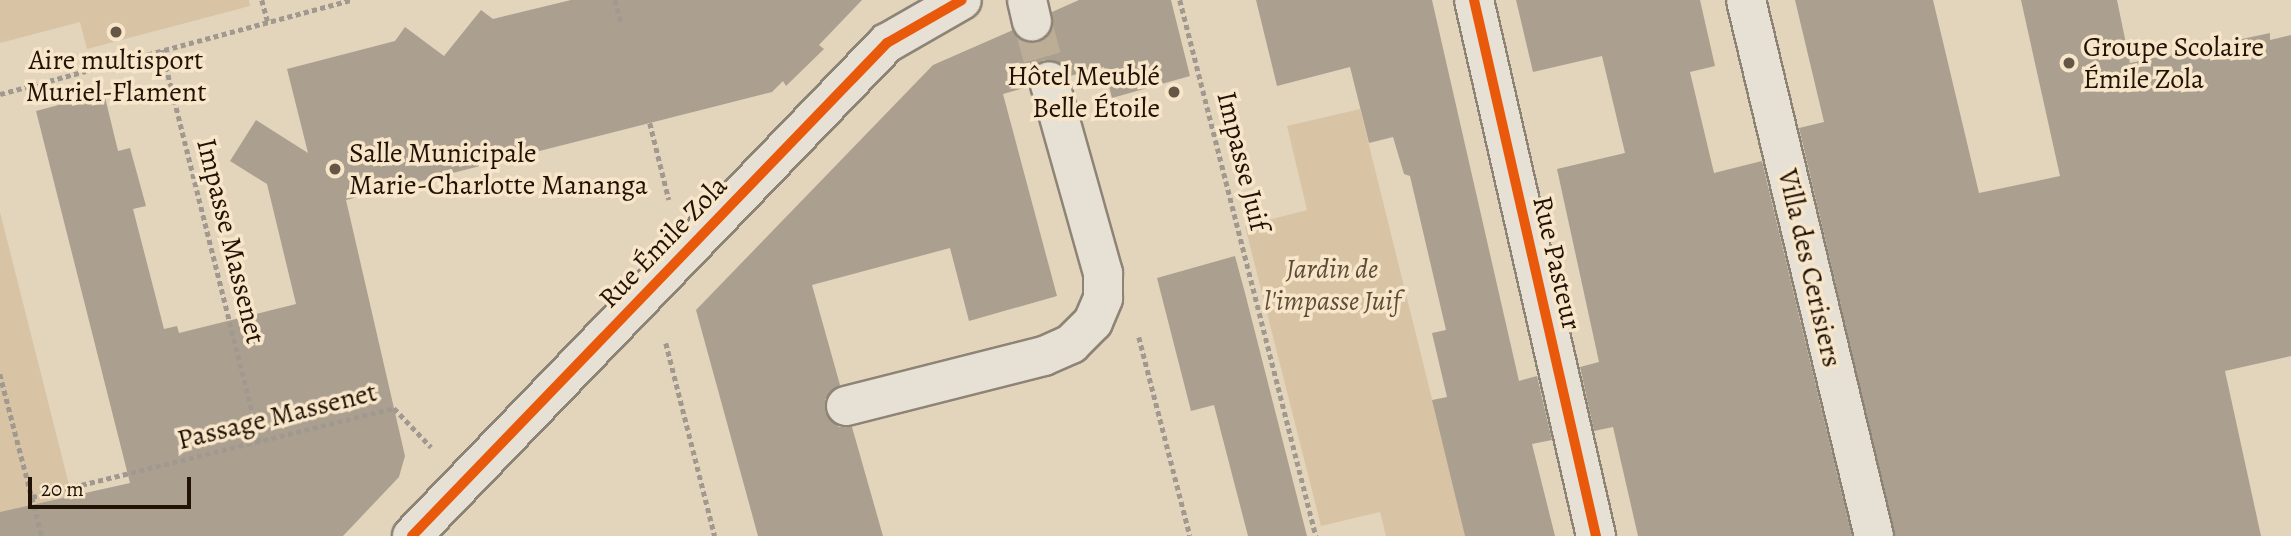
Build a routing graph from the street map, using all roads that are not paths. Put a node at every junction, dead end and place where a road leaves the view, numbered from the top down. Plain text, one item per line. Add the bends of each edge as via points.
1 (962, 0) edge
2 (1474, 0) edge
3 (1746, 0) edge
4 (1049, 81) tunnel mouth
5 (846, 406) dead end
6 (412, 536) edge
7 (1596, 536) edge
8 (1874, 536) edge

1 - 6 street, Rue Émile Zola via 887,43
2 - 7 street, Rue Pasteur
3 - 8 street, Villa des Cerisiers
4 - 5 street via 1102,273 1103,298 1093,322 1071,344 1044,356

